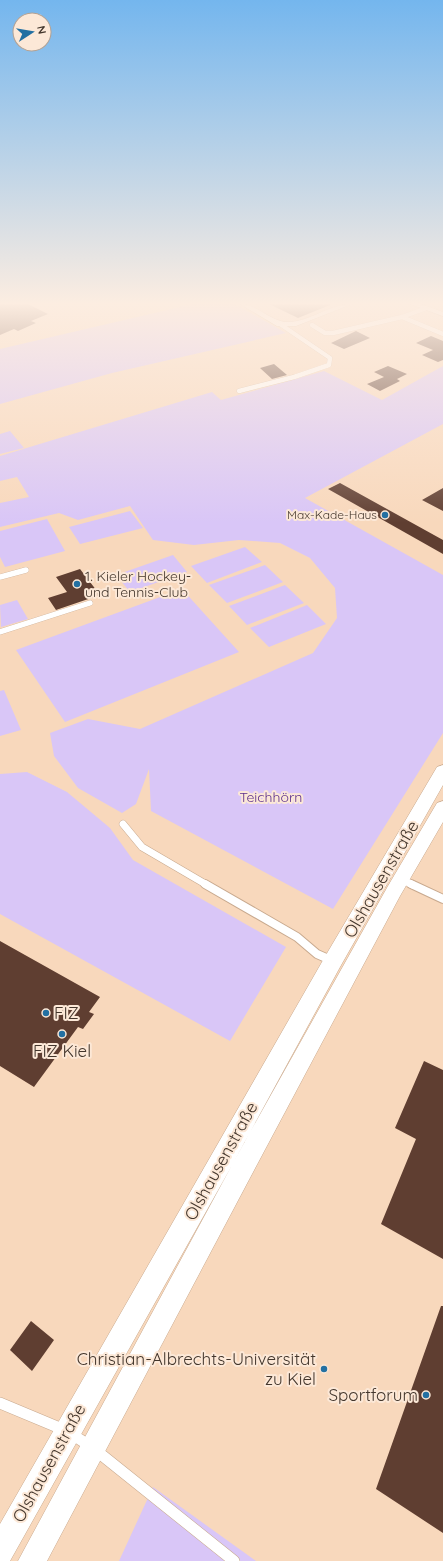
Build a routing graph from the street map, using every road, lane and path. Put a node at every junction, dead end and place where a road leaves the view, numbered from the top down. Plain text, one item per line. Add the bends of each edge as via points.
1 (294, 377) edge
2 (239, 392) dead end
3 (26, 570) dead end
4 (0, 577) edge
5 (90, 604) dead end
6 (0, 632) edge
7 (443, 771) edge
8 (443, 807) edge
9 (123, 824) dead end
10 (401, 879) junction
11 (443, 899) edge
12 (333, 961) junction
13 (0, 1403) edge
14 (67, 1430) junction
15 (93, 1448) junction
16 (0, 1551) edge
17 (32, 1561) edge
18 (234, 1561) edge

1 - 2 lane
3 - 4 lane
5 - 6 lane
7 - 12 street, Olshausenstraße
8 - 10 street, Olshausenstraße
9 - 12 lane via 142,847 297,937 317,954
10 - 11 lane
10 - 15 street, Olshausenstraße via 252,1150
12 - 14 street, Olshausenstraße
13 - 14 lane
14 - 15 lane
14 - 16 street, Olshausenstraße
15 - 17 street, Olshausenstraße
15 - 18 lane

